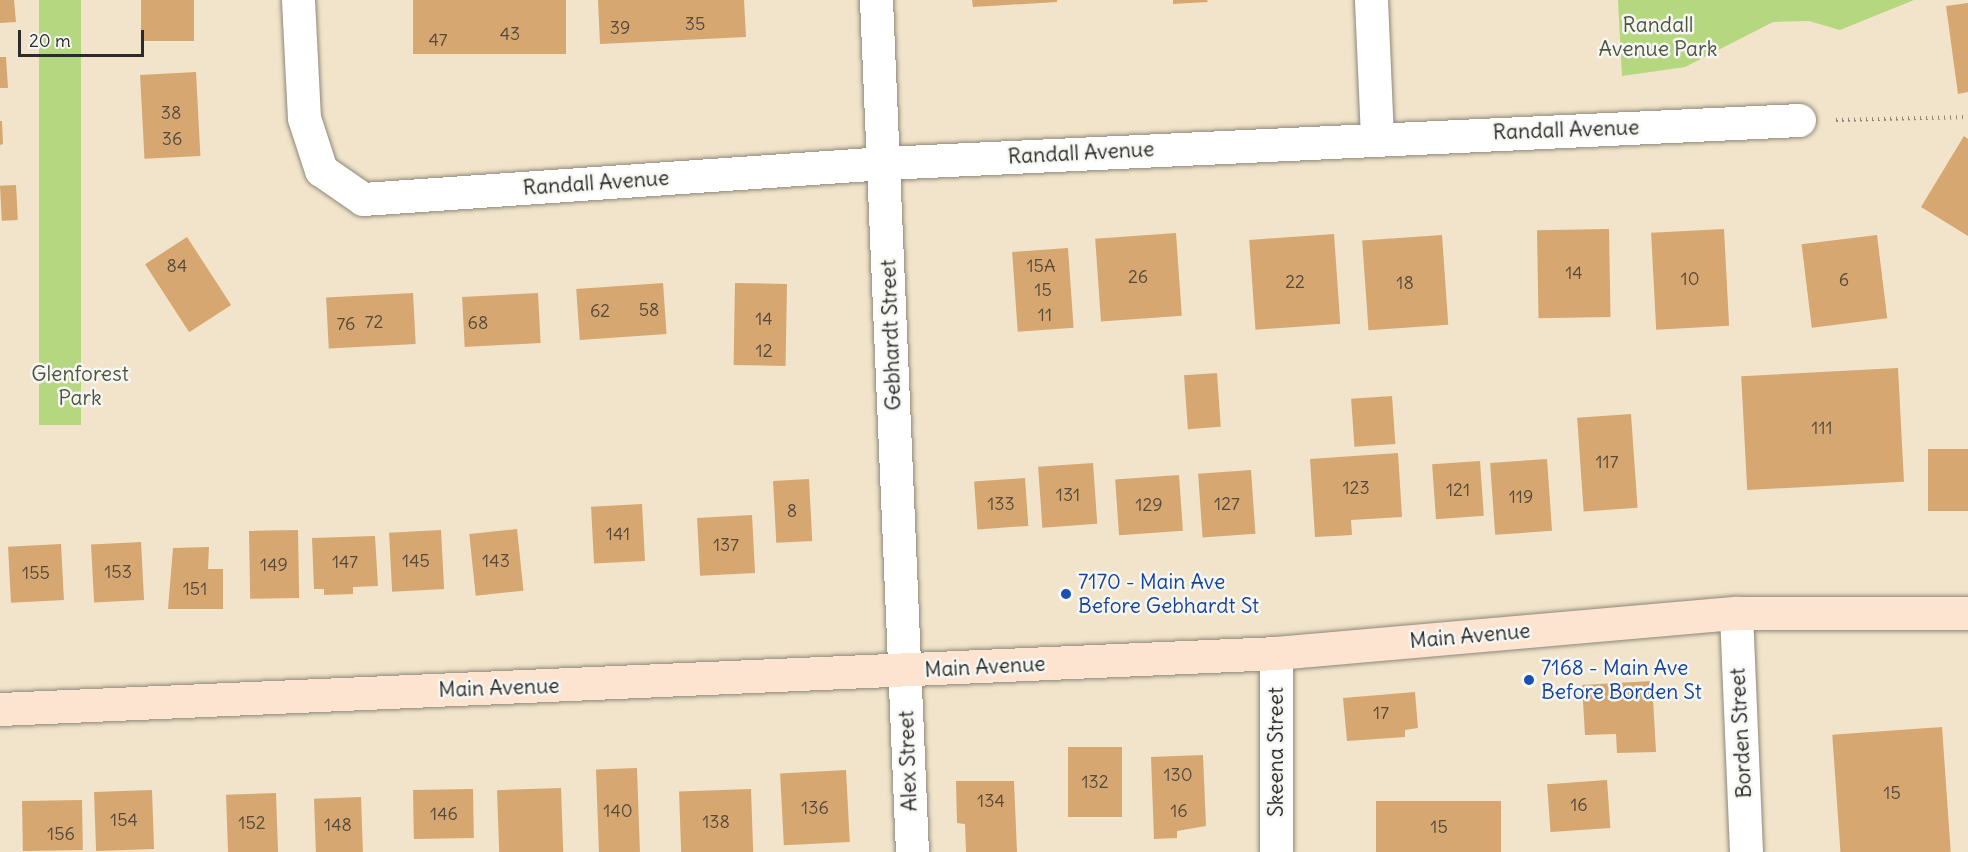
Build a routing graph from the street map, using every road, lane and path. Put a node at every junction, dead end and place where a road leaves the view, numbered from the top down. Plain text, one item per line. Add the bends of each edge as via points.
1 (298, 0) edge
2 (876, 0) edge
3 (1371, 0) edge
4 (1968, 117) edge
5 (1799, 120) joint
6 (1377, 138) junction
7 (884, 163) junction
8 (1736, 613) junction
9 (1968, 613) edge
10 (1276, 653) junction
11 (905, 671) junction
12 (0, 709) edge
13 (912, 852) edge
14 (1276, 852) edge
15 (1746, 852) edge

1 - 7 street, Randall Avenue via 304,118 321,170 363,199
2 - 7 street, Gebhardt Street
3 - 6 street
4 - 5 path
5 - 6 street, Randall Avenue
6 - 7 street, Randall Avenue
7 - 11 street, Gebhardt Street
8 - 9 street, Main Avenue
8 - 10 street, Main Avenue
8 - 15 street, Borden Street
10 - 11 street, Main Avenue
10 - 14 street, Skeena Street
11 - 12 street, Main Avenue
11 - 13 street, Alex Street

